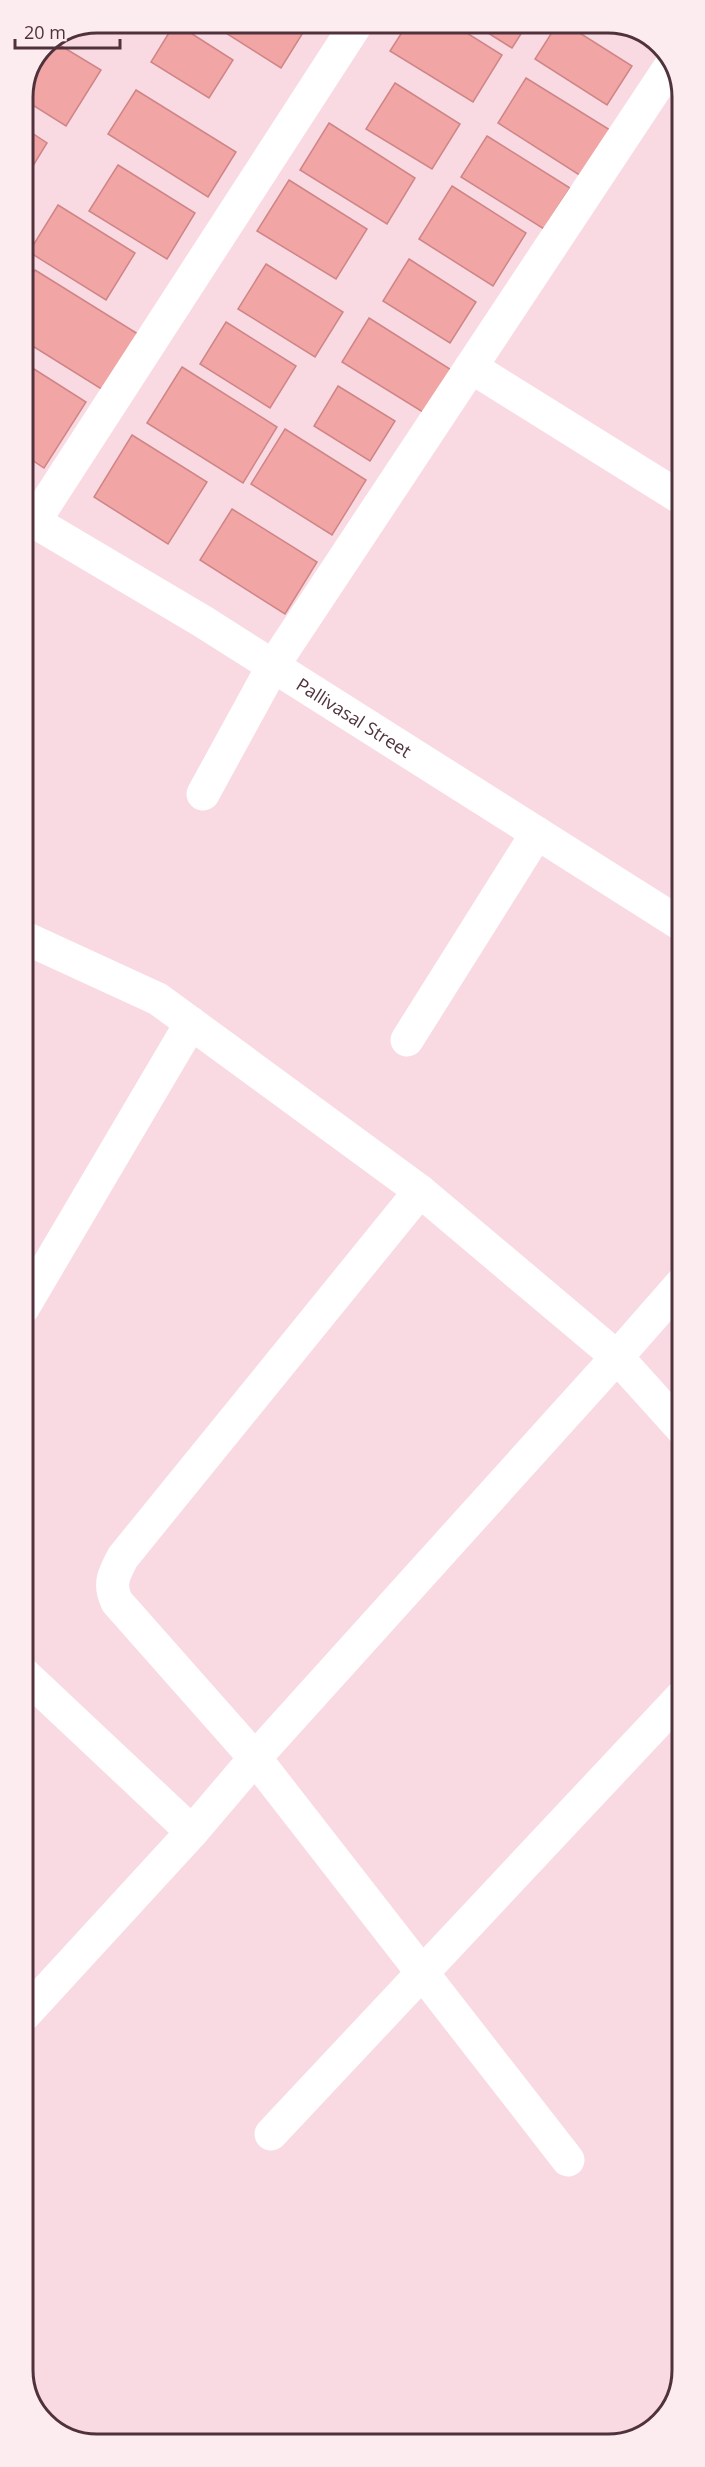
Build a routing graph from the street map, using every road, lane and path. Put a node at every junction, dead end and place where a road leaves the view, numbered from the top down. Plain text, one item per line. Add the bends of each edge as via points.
1 (350, 33) edge
2 (667, 72) edge
3 (471, 367) junction
4 (672, 492) edge
5 (33, 513) edge
6 (33, 521) edge
7 (273, 666) junction
8 (203, 794) dead end
9 (537, 832) junction
10 (672, 920) edge
11 (33, 942) edge
12 (191, 1023) junction
13 (407, 1040) dead end
14 (420, 1191) junction
15 (33, 1291) edge
16 (672, 1294) edge
17 (617, 1357) junction
18 (672, 1418) edge
19 (33, 1682) edge
20 (672, 1707) edge
21 (255, 1758) junction
22 (192, 1832) junction
23 (423, 1973) junction
24 (33, 2005) edge
25 (271, 2134) dead end
26 (568, 2160) dead end

1 - 5 street
2 - 3 street
3 - 4 street
3 - 7 street
6 - 7 street, Pallivasal Street
7 - 8 street
7 - 9 street, Pallivasal Street
9 - 10 street, Pallivasal Street
9 - 13 street
11 - 12 street via 158,999
12 - 14 street
12 - 15 street
14 - 17 street
14 - 21 street via 123,1557 113,1576 111,1590 117,1602
16 - 17 street
17 - 18 street
17 - 21 street
19 - 22 street
20 - 23 street
21 - 22 street
21 - 23 street
22 - 24 street
23 - 25 street
23 - 26 street

